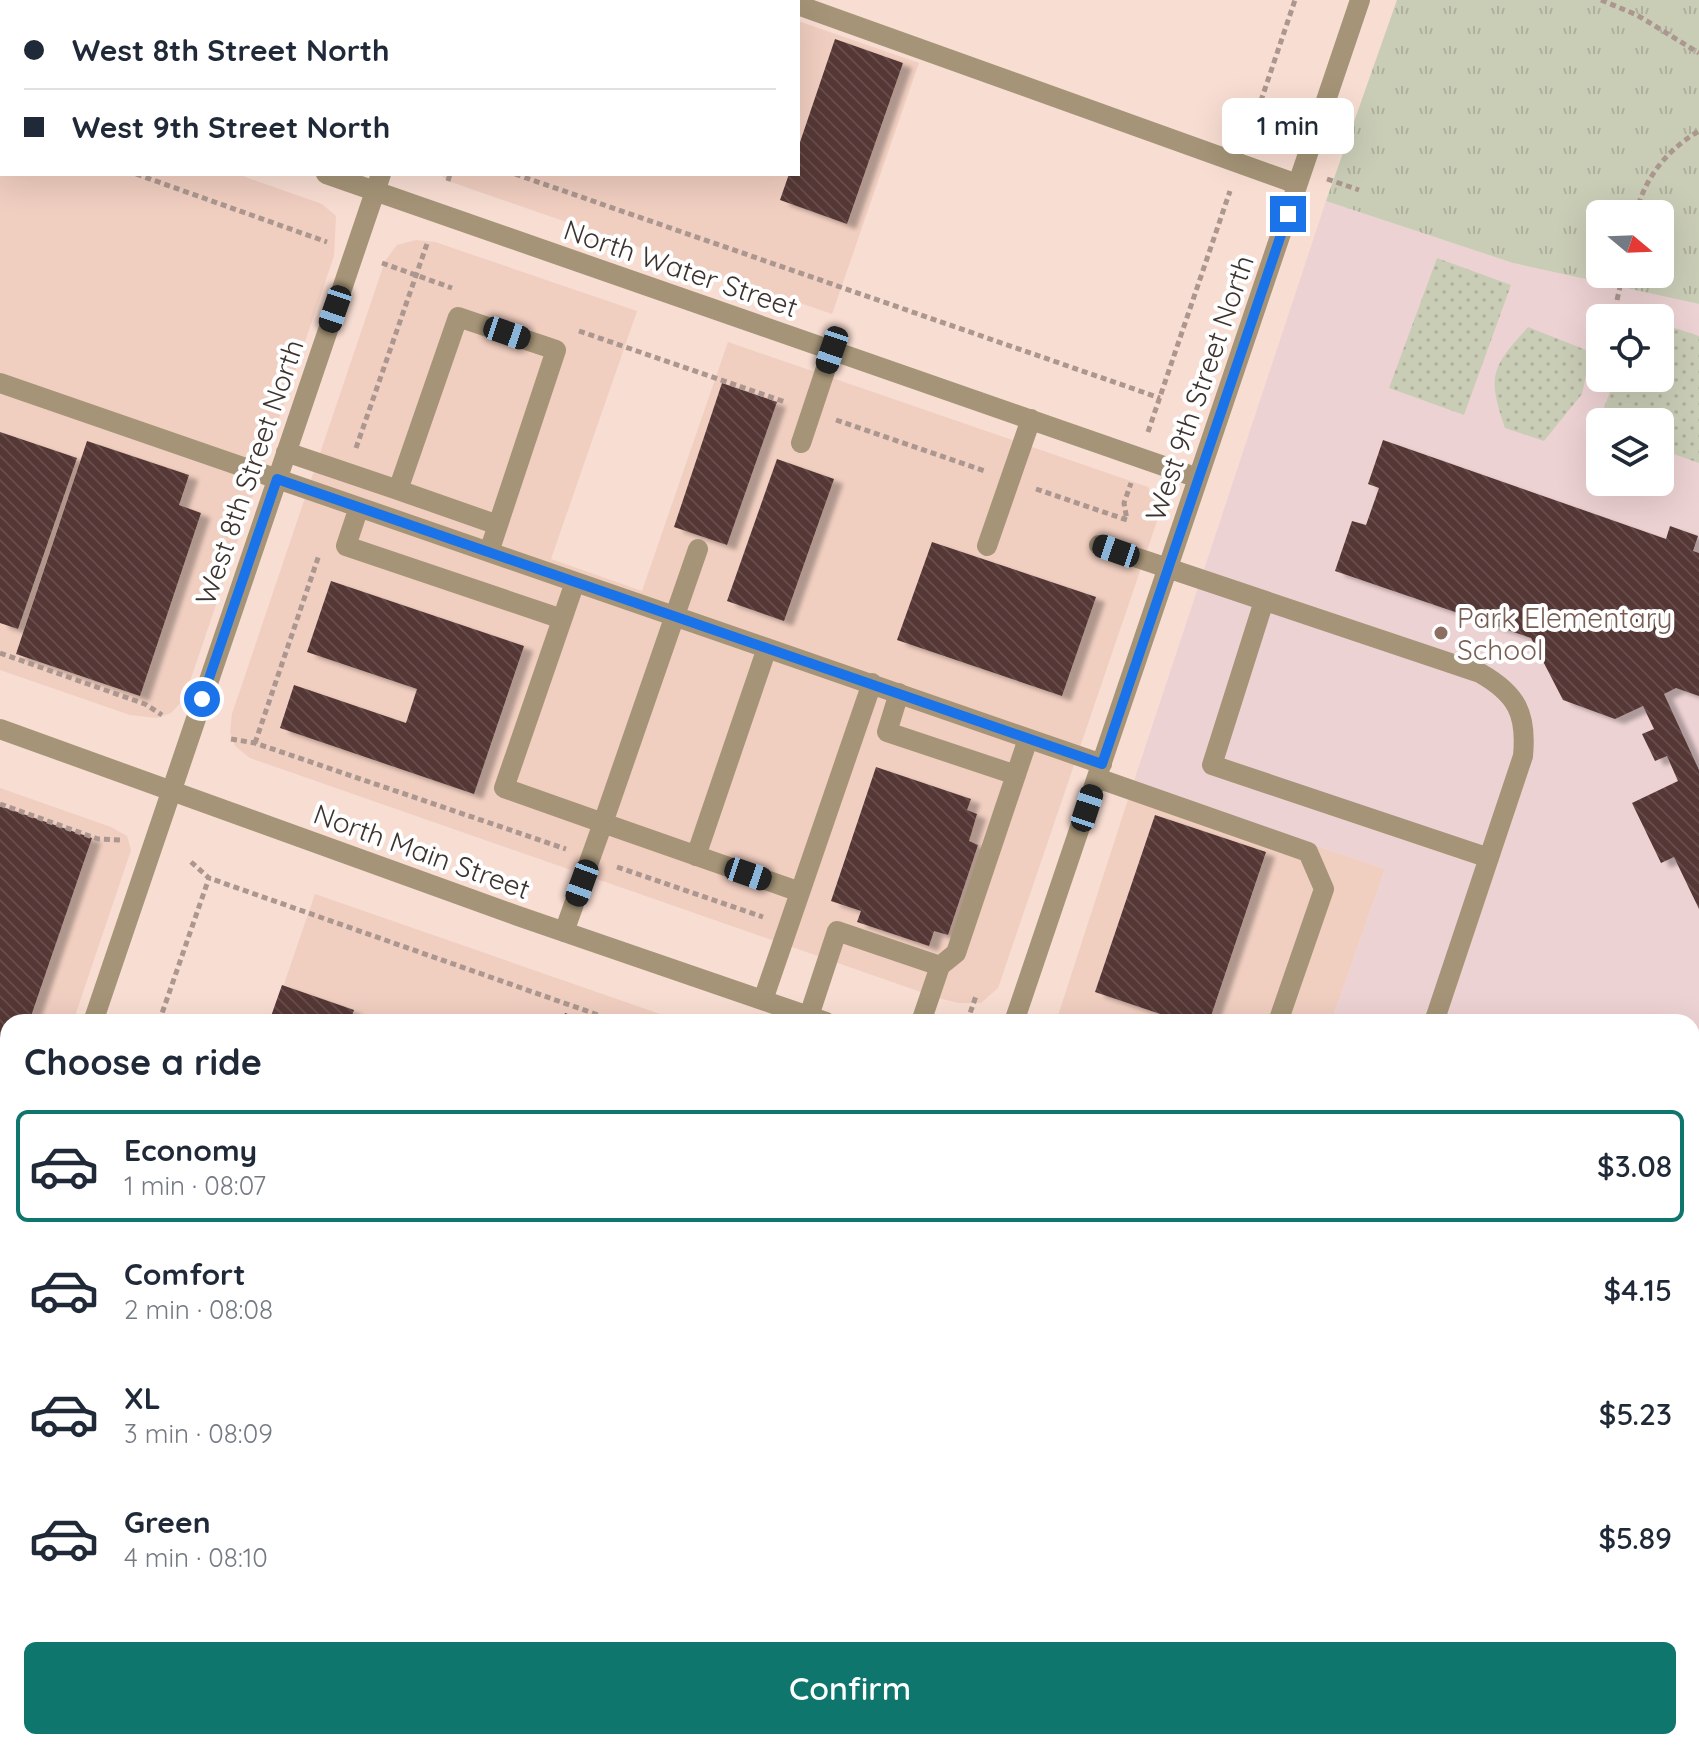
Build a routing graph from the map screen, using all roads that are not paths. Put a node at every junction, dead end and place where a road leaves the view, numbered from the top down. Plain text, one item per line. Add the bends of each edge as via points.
1 (1360, 0) edge
2 (800, 6) edge
3 (338, 176) edge
4 (1300, 177) junction
5 (378, 183) edge
6 (832, 350) junction
7 (0, 383) edge
8 (1031, 419) junction
9 (801, 443) dead end
10 (286, 452) junction
11 (1198, 478) junction
12 (277, 479) junction
13 (398, 490) junction
14 (359, 507) junction
15 (498, 525) junction
16 (1099, 545) dead end
17 (987, 546) dead end
18 (698, 549) dead end
19 (489, 552) junction
20 (1168, 569) junction
21 (575, 582) junction
22 (1264, 601) junction
23 (676, 617) junction
24 (562, 619) junction
25 (767, 648) junction
26 (872, 683) junction
27 (899, 693) junction
28 (0, 729) edge
29 (1028, 739) junction
30 (1099, 771) junction
31 (1016, 775) junction
32 (171, 788) junction
33 (603, 823) junction
34 (696, 856) junction
35 (1489, 858) junction
36 (800, 892) junction
37 (564, 932) junction
38 (940, 966) junction
39 (763, 1000) junction
40 (96, 1014) edge
41 (803, 1014) edge
42 (818, 1014) edge
43 (924, 1014) edge
44 (1017, 1014) edge
45 (1281, 1014) edge
46 (1437, 1014) edge

1 - 4 street, West 9th Street North
2 - 4 street via 1239,163
3 - 5 street, North Water Street
4 - 11 street, West 9th Street North
5 - 6 street, North Water Street
5 - 10 street, West 8th Street North
6 - 8 street, North Water Street
6 - 9 street
7 - 12 street
8 - 11 street, North Water Street
8 - 17 street
10 - 12 street, West 8th Street North
10 - 13 street
11 - 20 street, West 9th Street North
12 - 14 street
12 - 32 street, West 8th Street North
13 - 15 street
13 - 15 street via 458,317 556,350
14 - 19 street
14 - 24 street via 346,546
15 - 19 street
16 - 20 street
18 - 23 street
19 - 21 street
20 - 22 street
20 - 30 street, West 9th Street North
21 - 23 street
21 - 24 street
22 - 35 street via 1500,684 1516,704 1525,729 1523,756
22 - 35 street via 1212,765
23 - 25 street
23 - 33 street
24 - 33 street via 504,788
25 - 26 street
25 - 34 street
26 - 27 street
26 - 36 street
27 - 29 street
27 - 31 street via 887,732
28 - 32 street, North Main Street
29 - 30 street
29 - 31 street
30 - 44 street, West 9th Street North
30 - 45 street via 1308,852 1324,889
31 - 38 street via 956,953
32 - 37 street, North Main Street
32 - 40 street, West 8th Street North
33 - 34 street
33 - 37 street
34 - 36 street
35 - 46 street
36 - 39 street
37 - 39 street, North Main Street
38 - 42 street via 837,931
38 - 43 street
39 - 41 street, North Main Street

